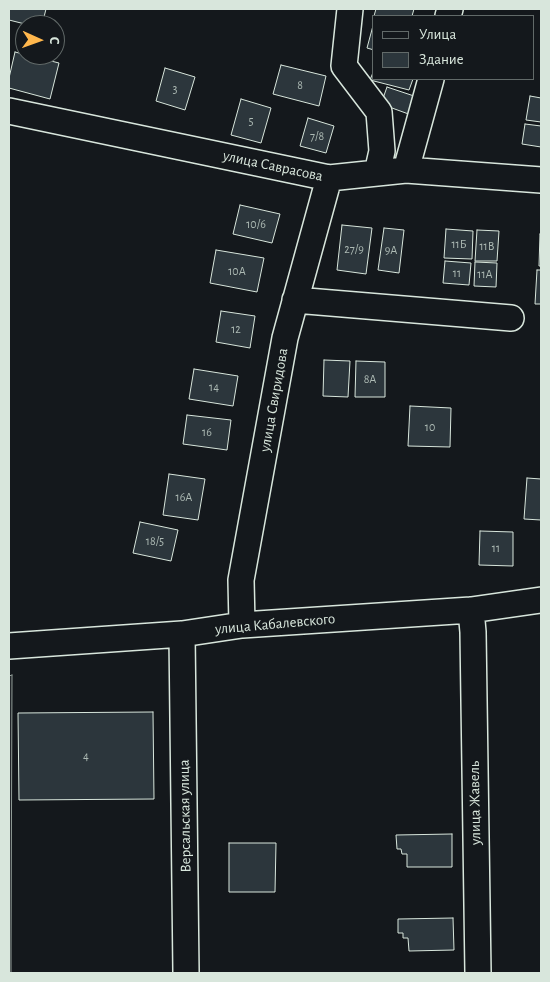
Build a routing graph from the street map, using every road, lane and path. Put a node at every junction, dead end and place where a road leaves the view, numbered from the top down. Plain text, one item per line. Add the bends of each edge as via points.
1 (350, 9) edge
2 (431, 80) edge
3 (9, 111) edge
4 (406, 170) junction
5 (377, 173) junction
6 (329, 178) junction
7 (541, 180) edge
8 (295, 300) junction
9 (511, 318) dead end
10 (541, 600) edge
11 (472, 621) junction
12 (242, 625) junction
13 (182, 634) junction
14 (9, 646) edge
15 (186, 973) edge
16 (478, 973) edge

1 - 5 street via 344,66 379,112 382,151
2 - 4 street
3 - 6 street, улица Саврасова
4 - 5 street, улица Саврасова
4 - 7 street, улица Саврасова
5 - 6 street, улица Саврасова
6 - 8 street, улица Свиридова
8 - 9 street
8 - 12 street, улица Свиридова via 285,338 241,580
10 - 11 street, улица Кабалевского
11 - 12 street, улица Кабалевского
11 - 16 street, улица Жавель
12 - 13 street, улица Кабалевского
13 - 14 street, улица Кабалевского
13 - 15 street, Версальская улица

